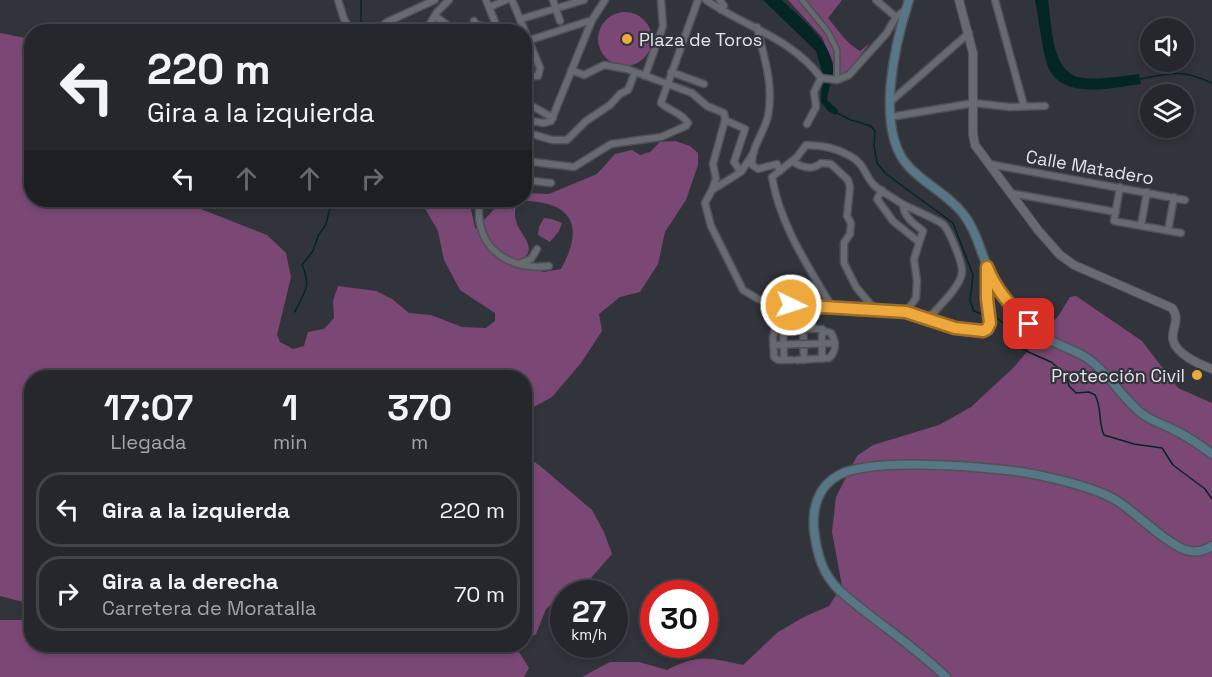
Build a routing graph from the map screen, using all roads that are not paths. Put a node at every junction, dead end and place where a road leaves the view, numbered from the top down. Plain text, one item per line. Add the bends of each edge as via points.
1 (338, 0) edge
2 (435, 0) edge
3 (449, 0) edge
4 (486, 0) edge
5 (506, 0) edge
6 (512, 0) edge
7 (553, 0) edge
8 (584, 0) edge
9 (605, 0) edge
10 (661, 0) edge
11 (698, 0) edge
12 (706, 0) edge
13 (720, 0) edge
14 (802, 0) edge
15 (876, 0) edge
16 (959, 0) edge
17 (995, 0) edge
18 (908, 4) edge
19 (490, 7) junction
20 (556, 9) junction
21 (721, 10) junction
22 (435, 16) junction
23 (521, 19) junction
24 (592, 20) junction
25 (900, 20) junction
26 (474, 21) dead end
27 (560, 21) dead end
28 (347, 24) edge
29 (392, 24) edge
30 (430, 24) edge
31 (446, 24) edge
32 (475, 24) edge
33 (496, 24) edge
34 (522, 24) edge
35 (892, 25) junction
36 (757, 27) junction
37 (899, 33) junction
38 (969, 33) junction
39 (886, 34) junction
40 (532, 39) edge
41 (532, 49) edge
42 (571, 70) junction
43 (635, 72) junction
44 (671, 72) junction
45 (532, 76) edge
46 (645, 76) junction
47 (822, 78) junction
48 (834, 80) junction
49 (667, 84) junction
50 (704, 84) dead end
51 (888, 103) junction
52 (974, 103) junction
53 (532, 106) edge
54 (1024, 106) junction
55 (1045, 106) dead end
56 (890, 117) junction
57 (553, 118) junction
58 (725, 120) junction
59 (532, 121) edge
60 (807, 123) dead end
61 (532, 134) edge
62 (754, 152) junction
63 (792, 161) junction
64 (532, 162) edge
65 (989, 164) junction
66 (780, 171) junction
67 (741, 172) junction
68 (532, 181) edge
69 (551, 183) dead end
70 (1120, 187) junction
71 (712, 190) junction
72 (882, 190) junction
73 (1147, 192) junction
74 (1010, 193) junction
75 (1174, 197) junction
76 (1185, 200) dead end
77 (903, 204) junction
78 (479, 207) edge
79 (1116, 212) junction
80 (1141, 225) junction
81 (1168, 231) junction
82 (1181, 233) dead end
83 (919, 242) junction
84 (537, 249) dead end
85 (517, 264) junction
86 (549, 266) dead end
87 (987, 267) junction
88 (832, 307) junction
89 (889, 311) junction
90 (906, 312) junction
91 (928, 319) junction
92 (783, 327) junction
93 (803, 328) junction
94 (822, 329) junction
95 (822, 344) junction
96 (835, 344) junction
97 (773, 345) junction
98 (784, 345) junction
99 (822, 359) junction
100 (784, 360) junction
101 (804, 360) junction
102 (1212, 369) edge
103 (1212, 454) edge
104 (1212, 546) edge
105 (946, 677) edge

1 - 28 street
2 - 29 street
3 - 22 street
4 - 19 street
5 - 19 street
6 - 23 street
7 - 20 street
8 - 20 street
9 - 24 street
10 - 46 street via 663,26
11 - 44 street
12 - 21 street
13 - 21 street via 724,6
14 - 48 street via 837,50
15 - 25 street
16 - 38 street
17 - 54 street
18 - 25 main road
19 - 33 street
20 - 23 street
20 - 27 street
21 - 36 street
22 - 30 street
22 - 31 street
23 - 34 street
24 - 40 street
24 - 42 street
25 - 35 street
25 - 37 main road
26 - 32 street
35 - 37 street
35 - 39 street
36 - 47 street via 804,57
36 - 62 street via 771,96
37 - 39 street
37 - 51 main road
38 - 51 street
38 - 52 street via 974,60
39 - 48 street via 849,75
41 - 45 street via 540,68 537,76
42 - 43 street via 584,75 609,64
42 - 57 street
43 - 46 street
43 - 61 street via 628,90 586,120 567,140
44 - 49 street
44 - 50 street
46 - 49 street
47 - 48 street
47 - 60 street via 814,92 816,107
49 - 58 street via 724,112
49 - 64 street via 661,103 685,118 688,123 681,130 610,144 573,167
51 - 56 main road
52 - 54 street
52 - 56 street
52 - 65 street via 974,141
53 - 57 street
54 - 55 street
56 - 87 main road via 903,158 960,209
57 - 59 street via 548,123
58 - 67 street via 745,129 734,162
58 - 71 street via 713,164 716,179
62 - 66 street via 754,167 764,169 777,164
62 - 67 street
63 - 66 street
63 - 72 street via 806,145 832,146 854,158
63 - 89 street via 810,169 821,163 831,164 848,180 850,234 844,243 844,263 856,287 872,306
65 - 70 street, Calle Matadero
65 - 74 street
66 - 88 street via 772,177 783,218
67 - 71 street
68 - 69 street
70 - 73 street, Calle Matadero
70 - 79 street
71 - 88 street via 705,204 711,226 743,290 774,304
72 - 77 street
72 - 83 street via 877,199 893,221
73 - 75 street, Calle Matadero
73 - 80 street
74 - 79 street
74 - 102 street via 1066,260 1172,308 1177,319 1175,346 1191,360
75 - 76 street, Calle Matadero
75 - 81 street
77 - 83 street via 908,219 923,231
77 - 91 street via 942,223 962,268 958,283
78 - 85 street via 479,221 490,246
79 - 80 street via 1114,221
80 - 81 street
81 - 82 street
83 - 90 street via 914,259 916,298
84 - 85 street via 531,258
85 - 86 street
87 - 91 street via 987,329 963,329
87 - 103 main road via 1002,296 1038,331 1095,364 1145,416
88 - 89 street
89 - 90 street
90 - 91 street
92 - 93 street
92 - 97 street via 773,331
92 - 98 street
93 - 94 street
93 - 101 street
94 - 95 street
94 - 96 street via 831,333
95 - 96 street
95 - 98 street, bridge
95 - 99 street
96 - 99 street via 832,355
97 - 98 street
97 - 100 street via 774,357
98 - 100 street
99 - 101 street
100 - 101 street
104 - 105 main road via 1188,550 1110,496 1024,473 907,466 861,469 838,476 825,486 814,507 816,542 824,572 842,592

